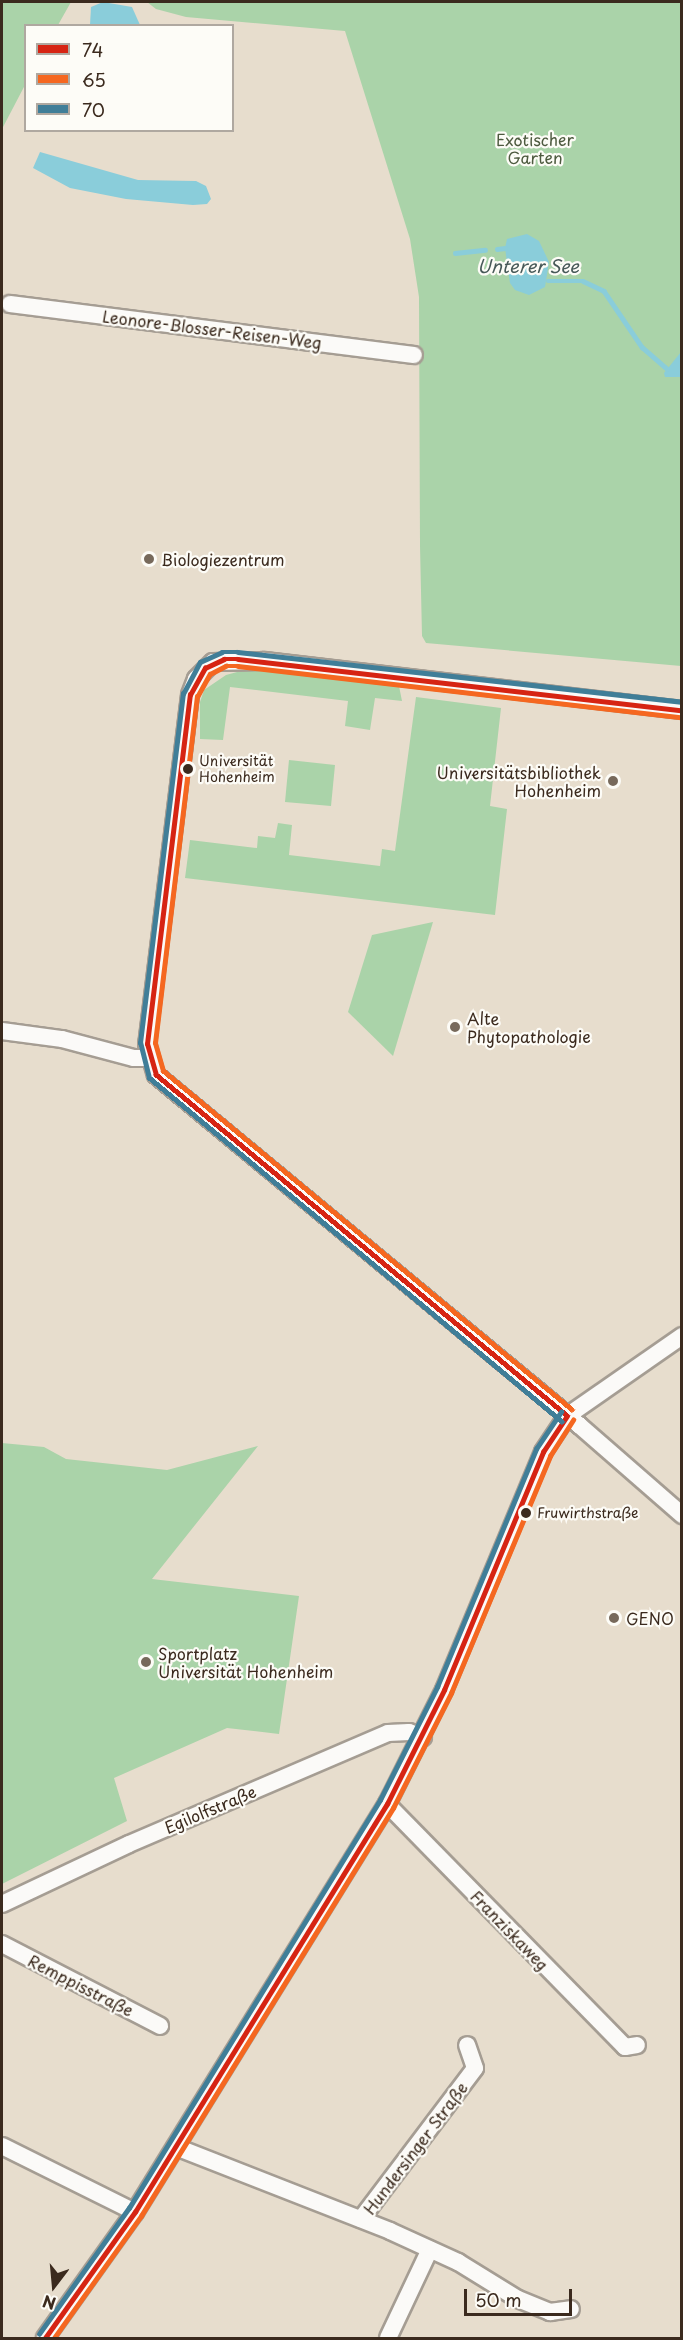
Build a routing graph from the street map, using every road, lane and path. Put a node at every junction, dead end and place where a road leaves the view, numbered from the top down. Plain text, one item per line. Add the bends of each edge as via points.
1 (10, 304) dead end
2 (414, 355) dead end
3 (681, 710) edge
4 (2, 1031) edge
5 (149, 1058) junction
6 (681, 1336) edge
7 (573, 1420) junction
8 (681, 1515) edge
9 (423, 1737) junction
10 (387, 1804) junction
11 (2, 1904) edge
12 (2, 1944) edge
13 (160, 2026) dead end
14 (637, 2044) dead end
15 (467, 2045) dead end
16 (2, 2146) edge
17 (176, 2147) junction
18 (135, 2212) junction
19 (361, 2219) junction
20 (430, 2249) junction
21 (571, 2309) dead end
22 (45, 2338) edge
23 (388, 2338) edge

1 - 2 street, Leonore-Blosser-Reisen-Weg
3 - 5 street via 238,659 224,659 204,668 190,695 183,742 154,978
4 - 5 street
5 - 7 street via 156,1075 168,1086
6 - 7 street
7 - 8 street
7 - 9 street via 543,1452
9 - 10 street
9 - 11 street, Egilolfstraße via 410,1732 388,1733 129,1844
10 - 14 street, Franziskaweg via 625,2047
10 - 17 street
12 - 13 street, Remppisstraße
15 - 19 street, Hundersinger Straße via 475,2068
16 - 18 street
17 - 18 street
17 - 19 street, Hundersinger Straße
18 - 22 street
19 - 20 street, Hundersinger Straße
20 - 21 street, Hundersinger Straße via 518,2299 550,2312
20 - 23 street

